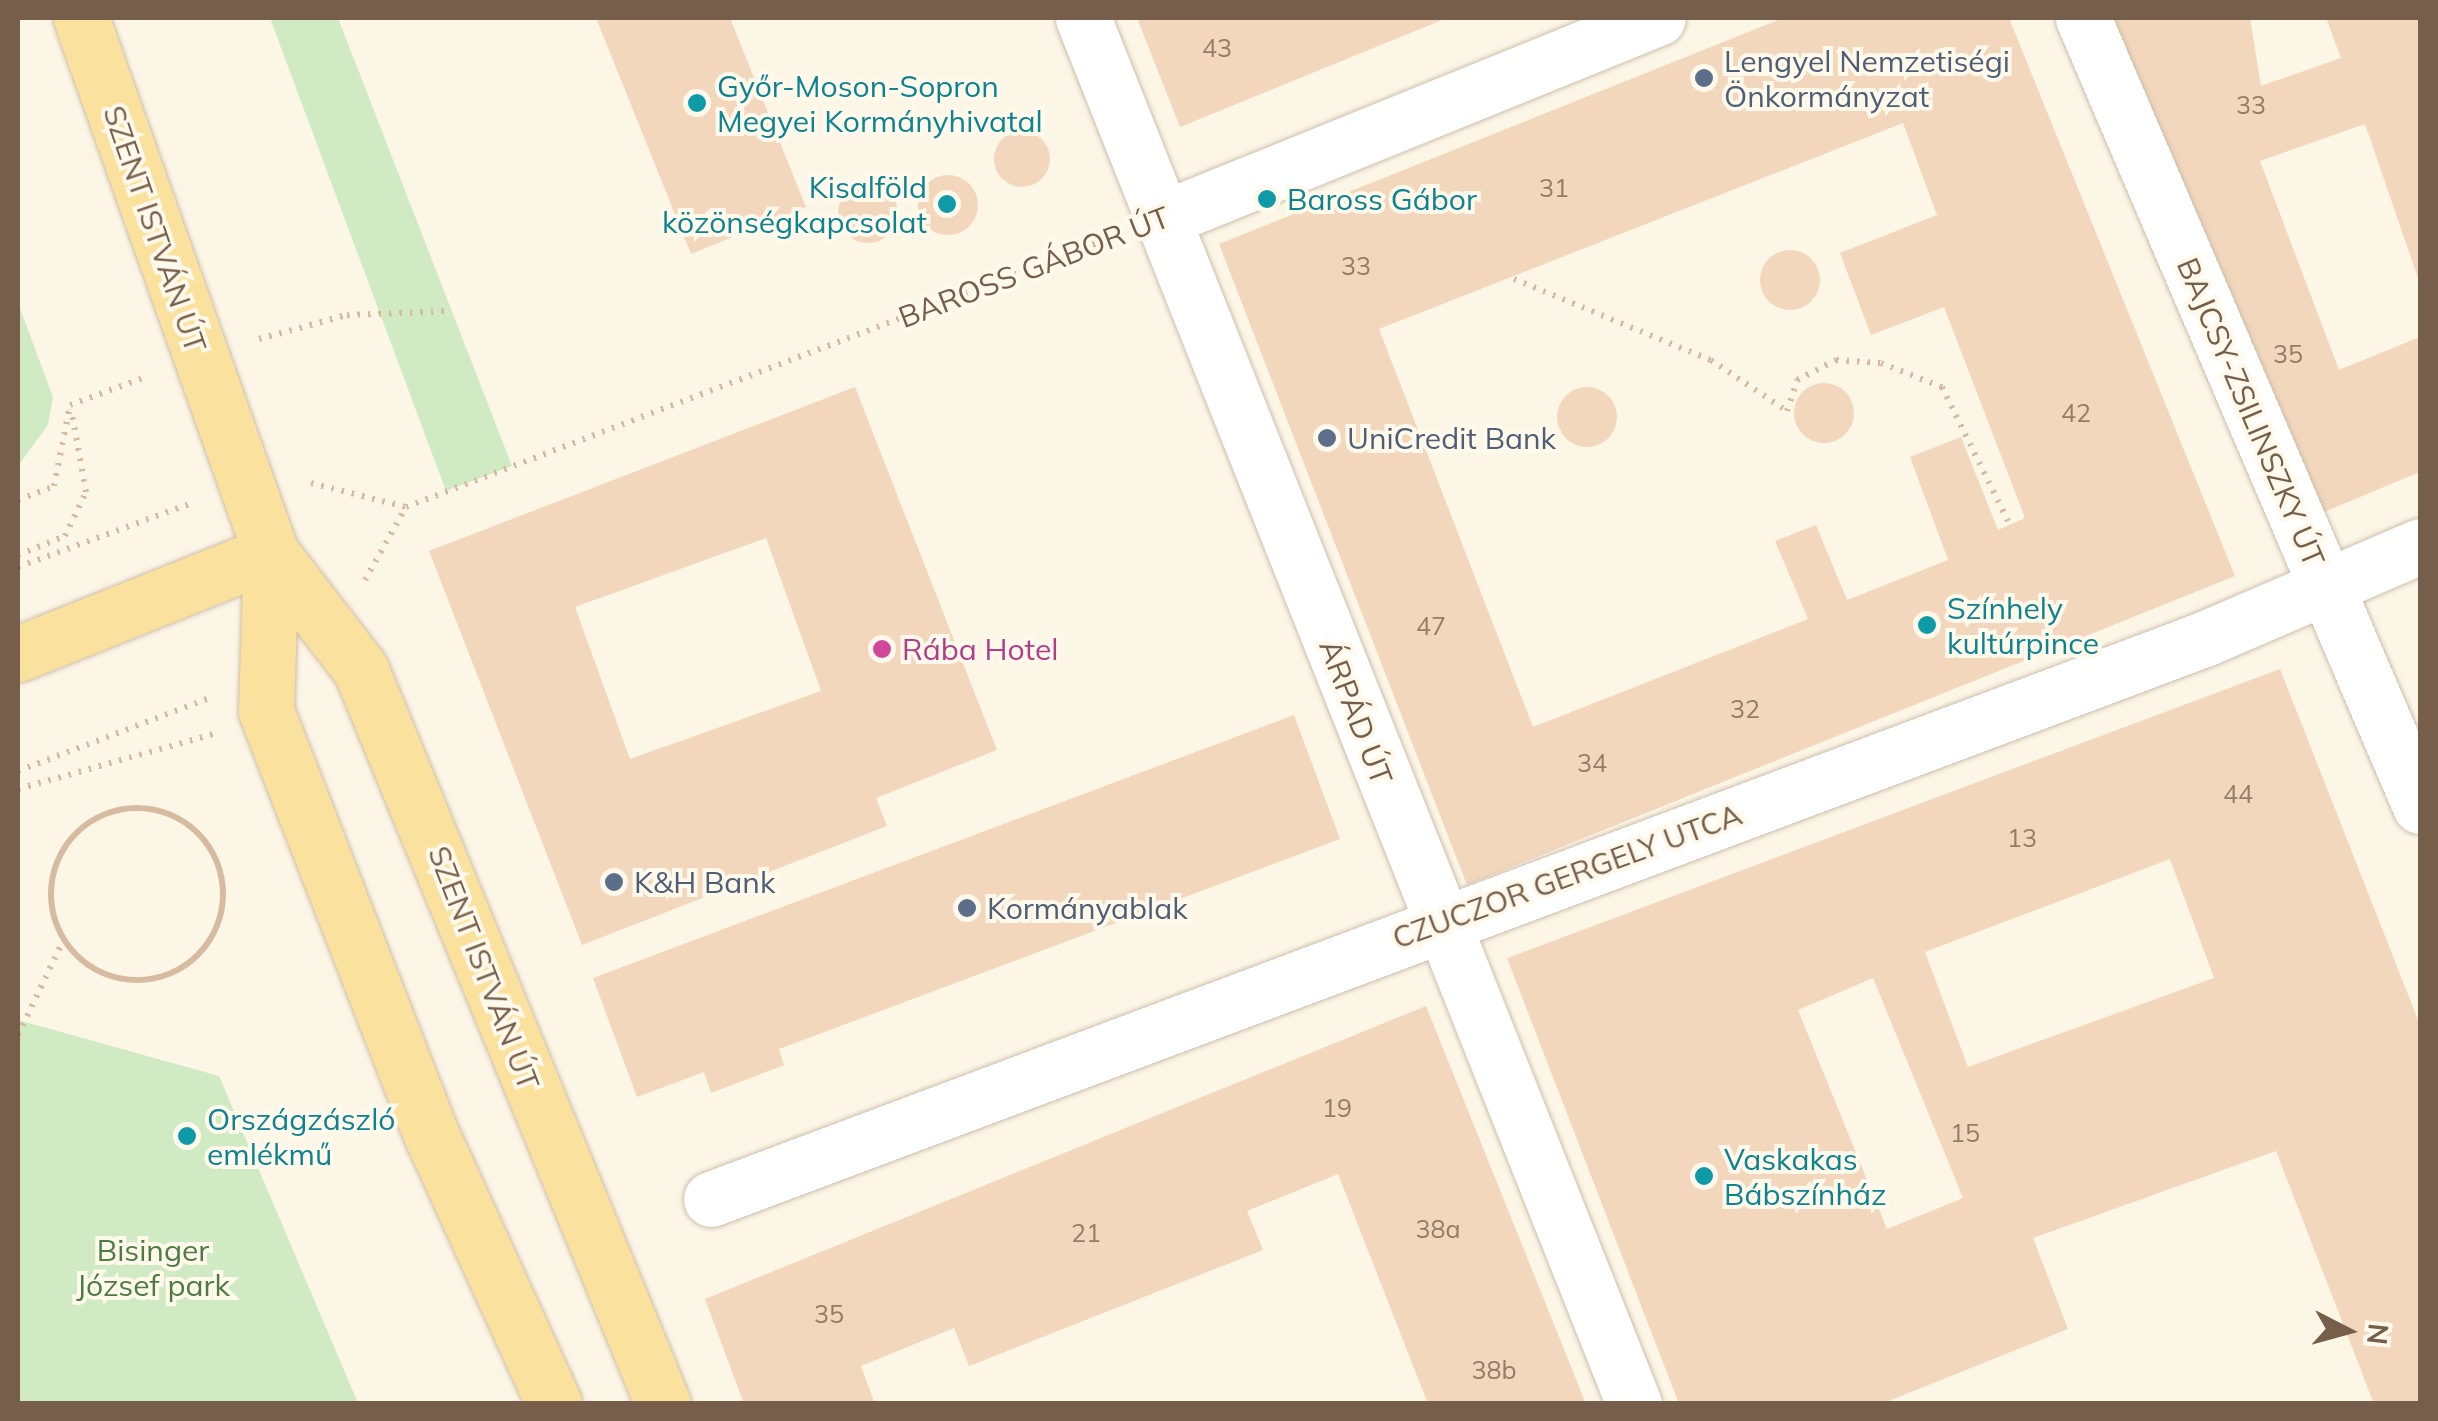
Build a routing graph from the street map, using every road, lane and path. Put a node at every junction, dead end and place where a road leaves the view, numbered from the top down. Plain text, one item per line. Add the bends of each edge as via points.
1 (81, 18) edge
2 (1084, 18) edge
3 (1658, 18) edge
4 (2083, 18) edge
5 (1162, 219) junction
6 (1514, 280) dead end
7 (452, 311) dead end
8 (347, 315) dead end
9 (70, 405) dead end
10 (406, 507) dead end
11 (2010, 525) dead end
12 (2420, 546) edge
13 (272, 553) junction
14 (18, 555) edge
15 (2325, 586) junction
16 (18, 654) edge
17 (220, 732) dead end
18 (18, 790) edge
19 (2420, 806) edge
20 (1439, 928) junction
21 (64, 940) junction
22 (18, 1034) edge
23 (711, 1199) dead end
24 (554, 1404) edge
25 (662, 1404) edge
26 (1634, 1404) edge

1 - 13 main road, SZENT ISTVÁN ÚT
2 - 5 street, ÁRPÁD ÚT
3 - 5 street, BAROSS GÁBOR ÚT
4 - 15 street, BAJCSY-ZSILINSZKY ÚT
5 - 10 path, BAROSS GÁBOR ÚT
5 - 20 street, ÁRPÁD ÚT
6 - 11 path via 1712,360 1786,411 1797,380 1836,360 1882,363 1942,387
7 - 8 path
9 - 14 path via 86,492 65,536
12 - 15 street, CZUCZOR GERGELY UTCA
13 - 16 main road
13 - 24 main road, SZENT ISTVÁN ÚT via 266,711 432,1136
13 - 25 main road, SZENT ISTVÁN ÚT via 361,670
15 - 19 street, BAJCSY-ZSILINSZKY ÚT
15 - 20 street, CZUCZOR GERGELY UTCA
17 - 18 path
20 - 23 street, CZUCZOR GERGELY UTCA via 1363,948
20 - 26 street, ÁRPÁD ÚT
21 - 21 path via 51,886 65,848 94,818 120,809 174,815 215,856 222,914 211,940 179,970 137,981 108,976
21 - 22 path

